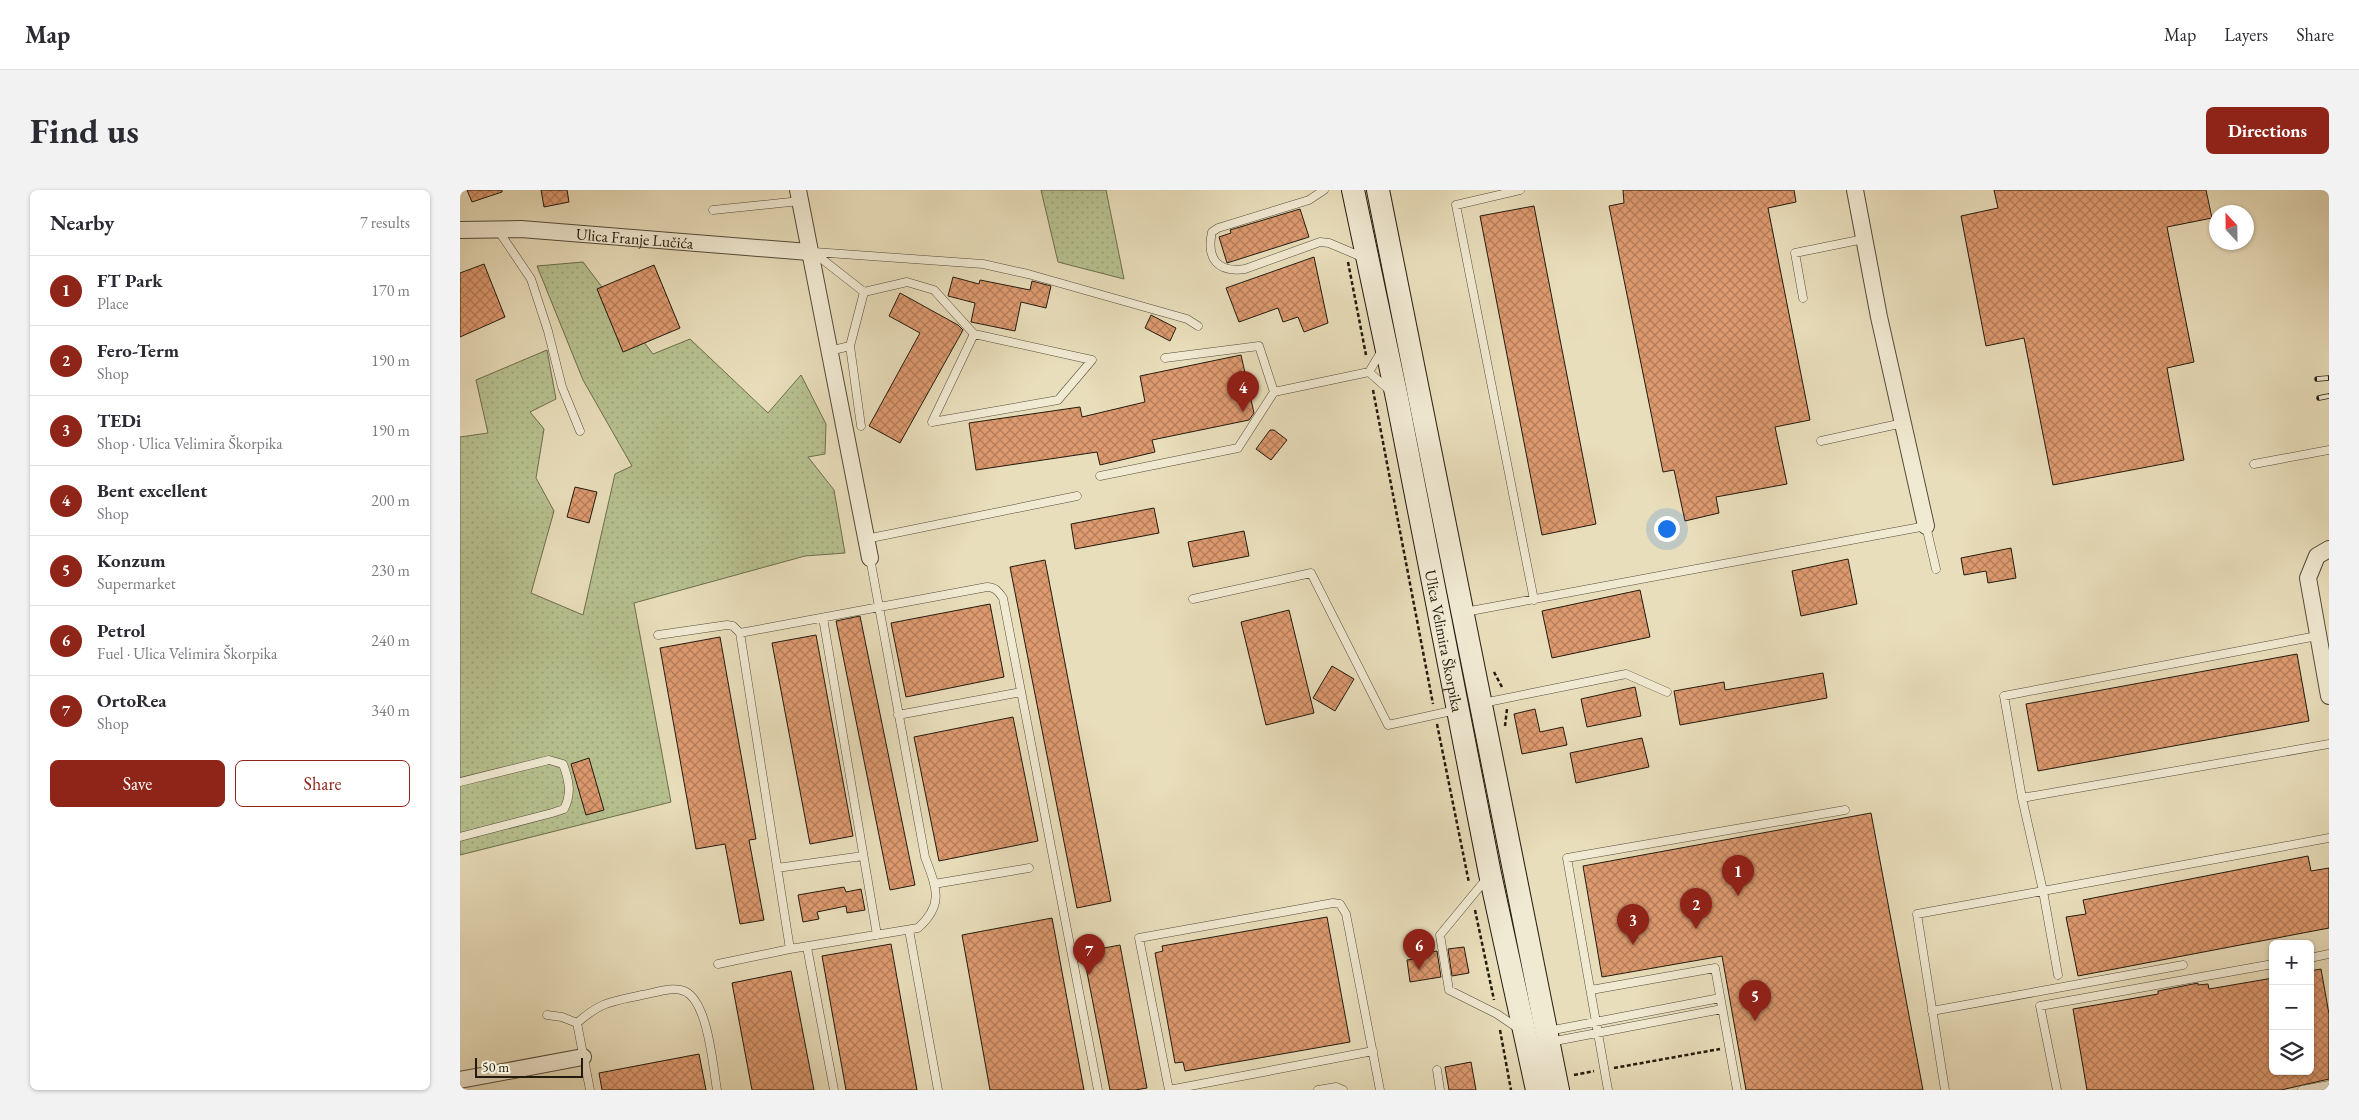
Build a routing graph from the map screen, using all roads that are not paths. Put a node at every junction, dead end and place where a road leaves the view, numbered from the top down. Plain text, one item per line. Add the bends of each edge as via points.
1 (1324, 190) edge
2 (1353, 190) edge
3 (1378, 190) edge
4 (1520, 190) edge
5 (1855, 190) edge
6 (799, 195) edge
7 (713, 210) dead end
8 (496, 228) junction
9 (460, 230) edge
10 (1864, 239) junction
11 (811, 252) junction
12 (1368, 260) junction
13 (864, 292) junction
14 (1803, 298) dead end
15 (1198, 326) dead end
16 (974, 334) junction
17 (850, 346) junction
18 (1385, 346) junction
19 (829, 351) junction
20 (1165, 358) dead end
21 (1369, 372) junction
22 (1274, 392) junction
23 (1397, 398) junction
24 (1903, 422) junction
25 (861, 426) dead end
26 (580, 431) dead end
27 (1822, 441) dead end
28 (2329, 450) edge
29 (2254, 464) dead end
30 (1100, 476) dead end
31 (1077, 496) dead end
32 (1926, 526) junction
33 (866, 539) junction
34 (2329, 549) edge
35 (870, 558) joint
36 (1936, 569) dead end
37 (1193, 599) dead end
38 (1534, 600) junction
39 (878, 608) junction
40 (1463, 613) junction
41 (822, 618) junction
42 (740, 633) junction
43 (658, 635) dead end
44 (2317, 636) junction
45 (1021, 692) junction
46 (1668, 692) dead end
47 (2329, 696) edge
48 (1481, 703) junction
49 (1458, 710) junction
50 (898, 715) junction
51 (2329, 744) edge
52 (460, 782) edge
53 (2022, 798) junction
54 (1845, 810) dead end
55 (460, 838) edge
56 (2329, 838) edge
57 (863, 856) junction
58 (777, 868) junction
59 (1029, 868) dead end
60 (1490, 874) junction
61 (934, 884) junction
62 (2043, 892) junction
63 (909, 930) junction
64 (877, 936) junction
65 (807, 947) junction
66 (790, 949) junction
67 (2329, 954) edge
68 (2314, 957) edge
69 (718, 964) dead end
70 (2183, 965) dead end
71 (2269, 965) edge
72 (2058, 975) dead end
73 (1591, 990) junction
74 (1720, 998) junction
75 (1722, 1009) junction
76 (1932, 1012) junction
77 (547, 1015) dead end
78 (1596, 1021) junction
79 (577, 1023) junction
80 (1598, 1032) junction
81 (1540, 1036) junction
82 (1373, 1052) junction
83 (583, 1057) junction
84 (1437, 1070) dead end
85 (460, 1080) edge
86 (1566, 1082) edge
87 (2329, 1085) edge
88 (590, 1090) edge
89 (717, 1090) edge
90 (834, 1090) edge
91 (938, 1090) edge
92 (1098, 1090) edge
93 (1169, 1090) edge
94 (1318, 1090) edge
95 (1343, 1090) edge
96 (1380, 1090) edge
97 (1440, 1090) edge
98 (1538, 1090) edge
99 (1608, 1090) edge
100 (1736, 1090) edge
101 (1945, 1090) edge
102 (2057, 1090) edge
103 (2302, 1090) edge

1 - 12 lane via 1308,200 1212,232 1214,258 1218,265 1233,271 1245,269 1315,243 1329,242
2 - 12 main road, Ulica Velimira Škorpika
3 - 40 main road, Ulica Velimira Škorpika
4 - 38 lane via 1456,205
5 - 10 street
6 - 7 lane
6 - 11 street
8 - 9 street, Ulica Franje Lučića
8 - 11 street, Ulica Franje Lučića
8 - 26 lane via 531,279 562,387
10 - 14 lane via 1795,253
10 - 24 street via 1878,317
11 - 13 lane
11 - 15 lane via 983,264 1188,319
11 - 19 street
12 - 18 main road, Ulica Velimira Škorpika
13 - 16 lane via 907,282 934,290
13 - 17 lane
16 - 16 lane via 992,338 1092,360 1058,400 932,422
17 - 19 lane
17 - 25 lane
18 - 21 lane
18 - 23 main road, Ulica Velimira Škorpika
19 - 33 street
20 - 22 lane via 1259,346
21 - 22 lane
21 - 23 lane
22 - 30 lane via 1238,448
23 - 49 main road, Ulica Velimira Škorpika
24 - 27 lane
24 - 32 street
28 - 29 lane
31 - 33 lane
32 - 36 lane
32 - 38 lane
33 - 35 street
34 - 44 street via 2316,556 2308,578
35 - 39 lane
37 - 49 lane via 1311,573 1388,725
38 - 40 lane
39 - 41 lane
39 - 45 lane via 993,587 1003,598
39 - 50 lane
40 - 48 main road, Ulica Velimira Škorpika
41 - 42 lane
41 - 57 lane
42 - 43 lane via 727,625
42 - 58 lane
44 - 47 street
44 - 53 lane via 2004,696
45 - 50 lane
45 - 92 lane
46 - 48 lane via 1626,674
48 - 81 main road, Ulica Velimira Škorpika
49 - 60 main road, Ulica Velimira Škorpika
50 - 61 lane via 925,857
51 - 53 lane
52 - 55 lane via 549,760 562,764 568,776 570,798 564,809
53 - 62 lane
54 - 73 lane via 1568,858
56 - 62 lane
57 - 58 lane
57 - 64 lane
58 - 66 lane
59 - 61 lane
60 - 81 main road, Ulica Velimira Škorpika
60 - 81 lane via 1440,935 1450,990
61 - 63 lane via 937,899 932,912 918,928
62 - 72 lane
62 - 76 lane via 1917,914
63 - 64 lane
63 - 91 lane
64 - 65 lane
65 - 66 lane
65 - 90 lane
66 - 69 lane
67 - 68 lane
70 - 76 lane
71 - 102 lane via 2040,1006
73 - 74 lane via 1715,968
73 - 78 lane
74 - 75 lane
74 - 78 lane
75 - 80 lane
75 - 100 lane
76 - 101 lane
77 - 79 lane
78 - 80 lane
78 - 81 lane
79 - 83 lane
79 - 89 lane via 605,1003 670,990 684,991 694,998 702,1012
80 - 81 lane
80 - 99 lane
81 - 86 main road, Ulica Velimira Škorpika
81 - 98 main road, Ulica Velimira Škorpika
82 - 93 lane
82 - 93 lane via 1346,914 1340,904 1140,938
82 - 96 lane
83 - 85 street
83 - 88 lane
84 - 97 lane
87 - 103 lane
94 - 95 lane via 1336,1087

